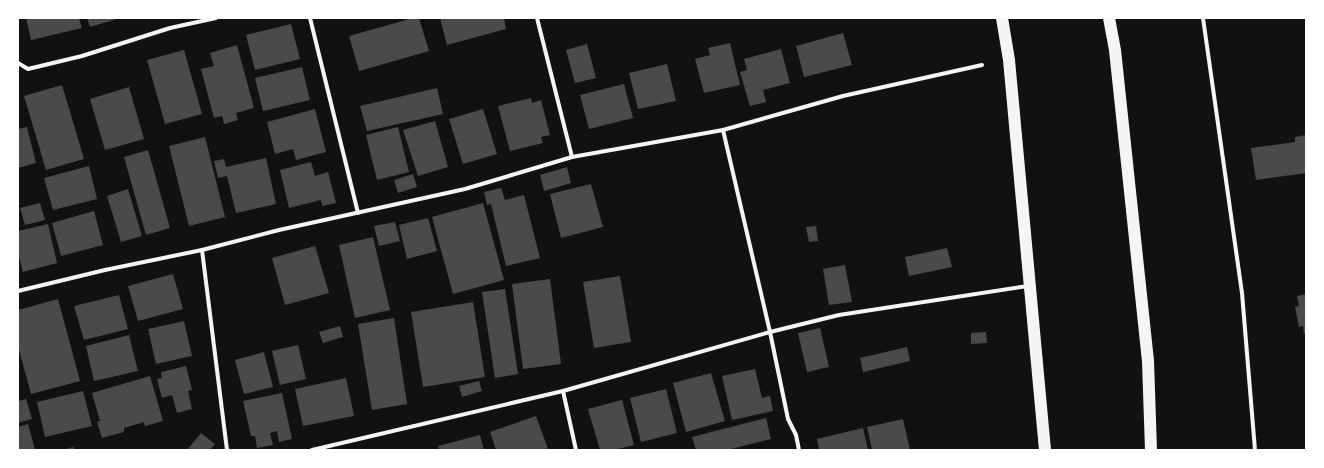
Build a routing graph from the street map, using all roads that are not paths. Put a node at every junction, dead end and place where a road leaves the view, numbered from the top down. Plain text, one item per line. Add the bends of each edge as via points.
1 (216, 18) edge
2 (310, 18) edge
3 (537, 18) edge
4 (1002, 18) edge
5 (1109, 18) edge
6 (1203, 18) edge
7 (18, 63) edge
8 (982, 65) dead end
9 (724, 130) junction
10 (572, 157) junction
11 (358, 213) junction
12 (202, 250) junction
13 (1029, 285) junction
14 (18, 291) edge
15 (770, 332) junction
16 (563, 391) junction
17 (227, 450) edge
18 (312, 450) edge
19 (576, 450) edge
20 (799, 450) edge
21 (1045, 450) edge
22 (1151, 450) edge
23 (1254, 450) edge

1 - 7 street via 170,28 82,56 28,69
2 - 11 street
3 - 10 street
4 - 13 highway via 1009,60
5 - 22 highway via 1116,58 1148,361
6 - 23 street via 1242,293
8 - 9 street via 843,96
9 - 10 street
9 - 15 street
10 - 11 street via 465,188
11 - 12 street
12 - 14 street
12 - 17 street
13 - 15 street via 838,315
13 - 21 highway
15 - 16 street
15 - 20 street via 788,419 796,435
16 - 18 street
16 - 19 street

